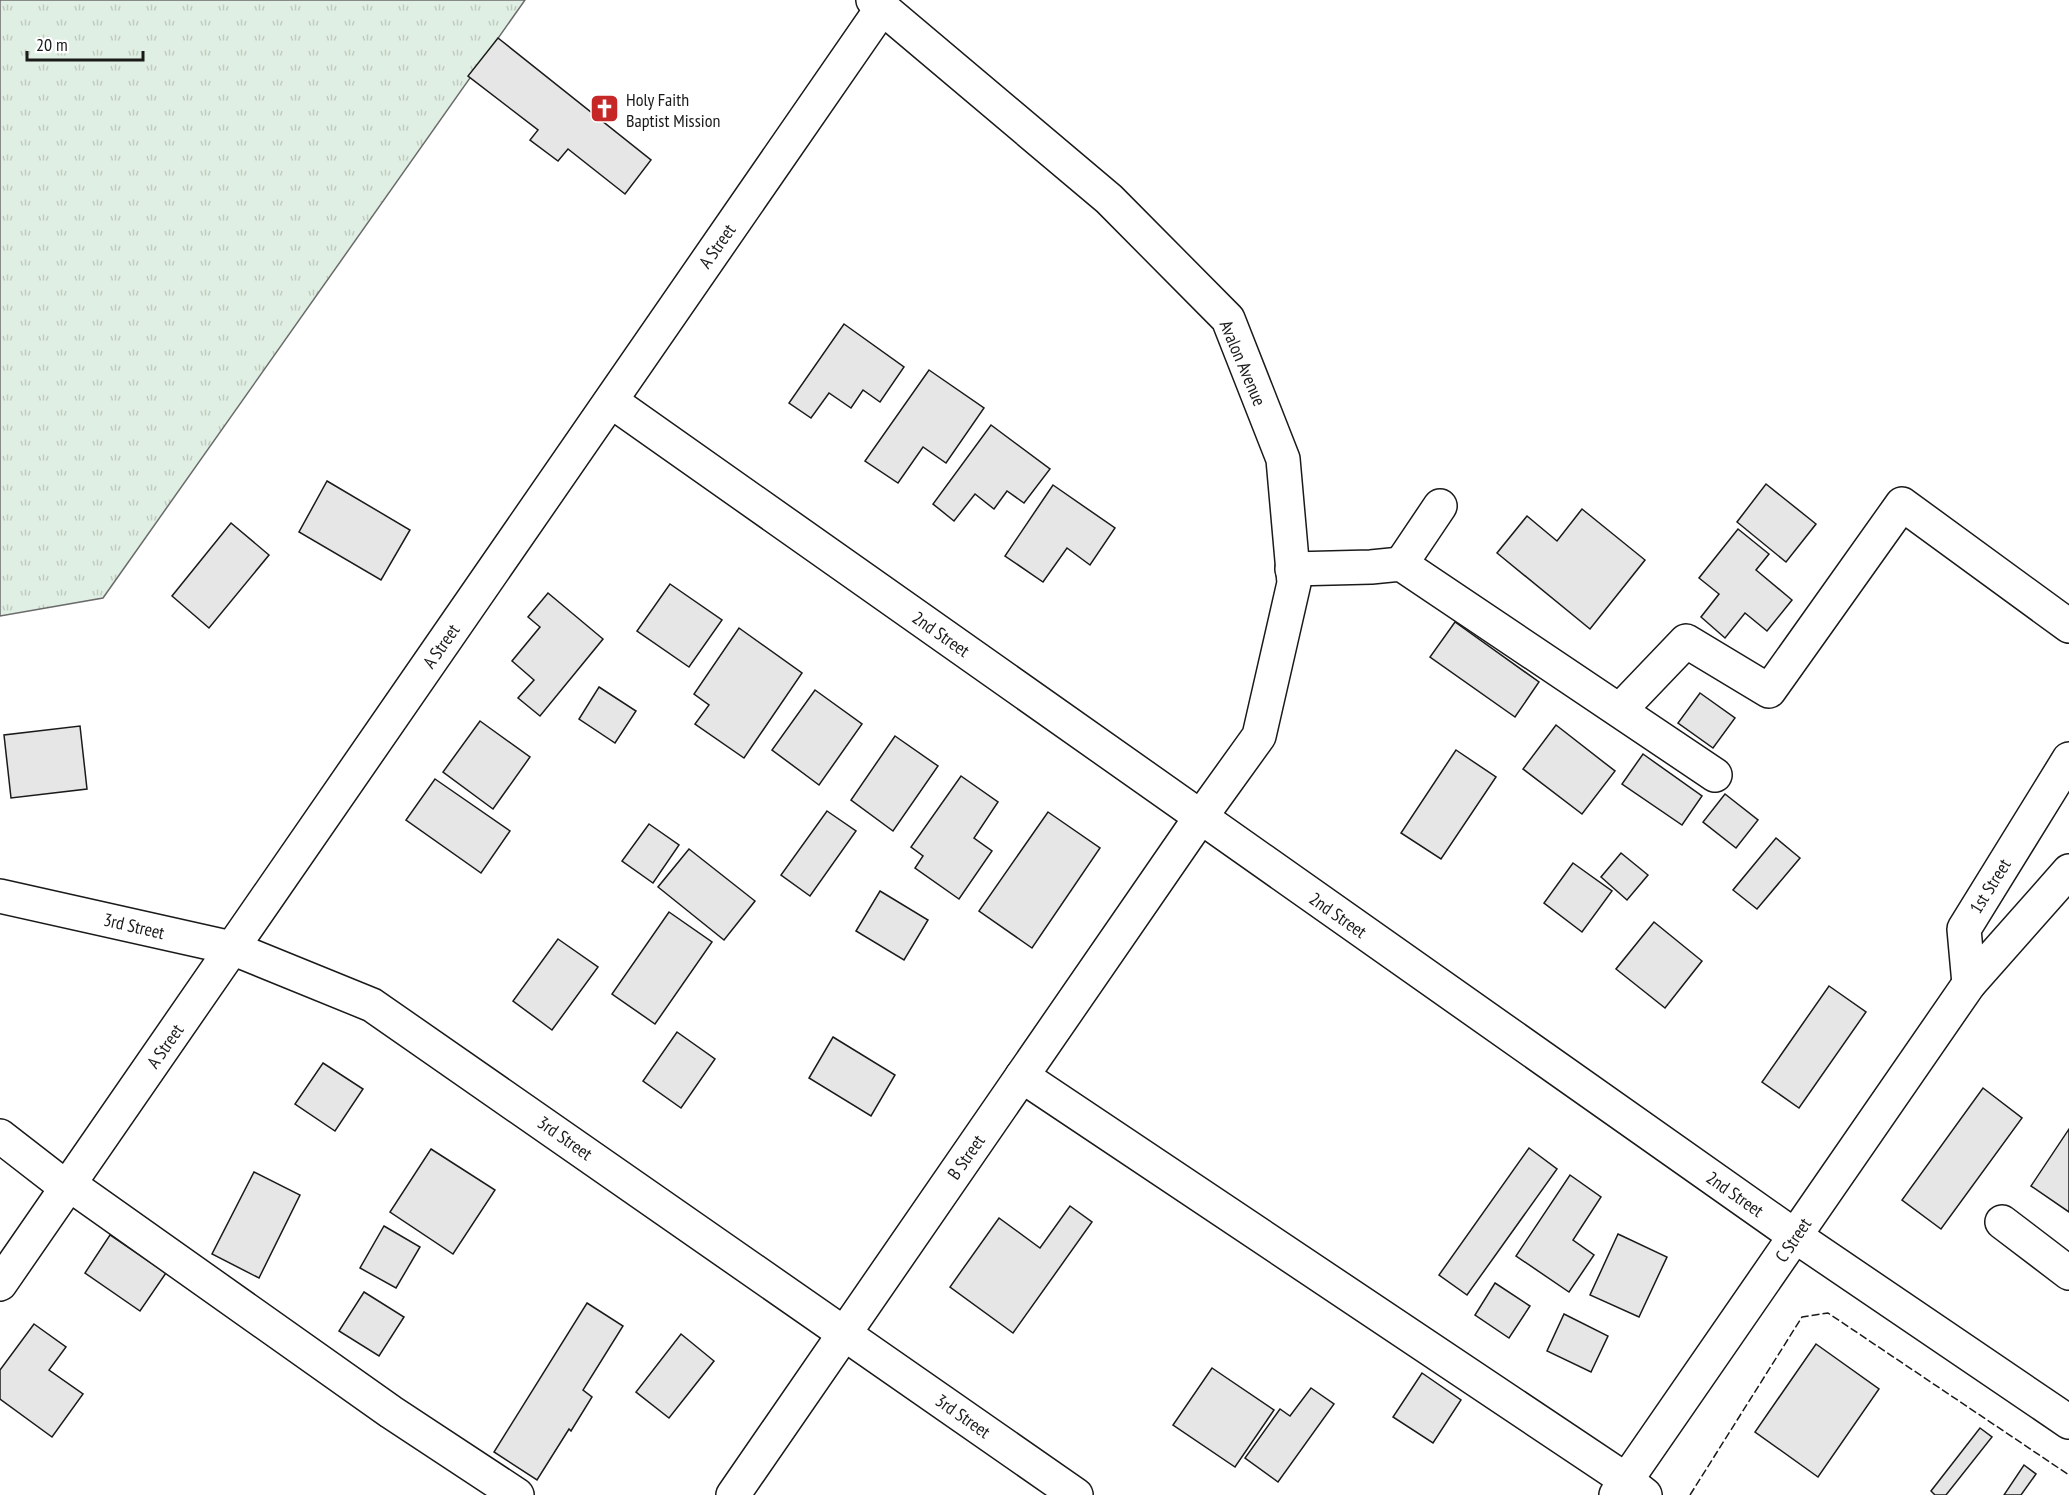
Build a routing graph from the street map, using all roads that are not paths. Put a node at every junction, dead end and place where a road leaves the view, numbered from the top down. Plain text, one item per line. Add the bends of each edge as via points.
1 (878, 4) edge
2 (611, 401) junction
3 (1440, 506) dead end
4 (1401, 564) junction
5 (1292, 569) junction
6 (2069, 626) edge
7 (1620, 710) junction
8 (2069, 759) edge
9 (1715, 776) dead end
10 (1200, 818) junction
11 (2069, 871) edge
12 (0, 896) edge
13 (232, 948) junction
14 (1969, 984) junction
15 (1022, 1076) junction
16 (0, 1136) edge
17 (68, 1186) junction
18 (2002, 1222) dead end
19 (1795, 1236) junction
20 (2069, 1273) edge
21 (0, 1284) edge
22 (844, 1333) junction
23 (2069, 1422) edge
24 (1629, 1490) edge
25 (517, 1495) edge
26 (733, 1495) edge
27 (1076, 1495) edge

1 - 2 street, A Street
1 - 5 street, Avalon Avenue via 1109,199 1228,319 1283,459
2 - 10 street, 2nd Street
2 - 13 street, A Street
3 - 4 street
4 - 5 street
4 - 7 street
5 - 10 street, Avalon Avenue via 1294,583 1259,736
6 - 7 street via 1902,504 1769,691 1686,641
7 - 9 street
8 - 14 street, 1st Street via 1964,929
10 - 15 street, B Street
10 - 19 street, 2nd Street
11 - 14 street
12 - 13 street, 3rd Street
13 - 17 street, A Street
13 - 22 street, 3rd Street via 372,1005
14 - 19 street, C Street
15 - 22 street, B Street
15 - 24 street
16 - 17 street
17 - 21 street, A Street
17 - 25 street via 391,1412
18 - 20 street
19 - 23 street, 2nd Street
19 - 24 street, C Street
22 - 26 street, B Street
22 - 27 street, 3rd Street

